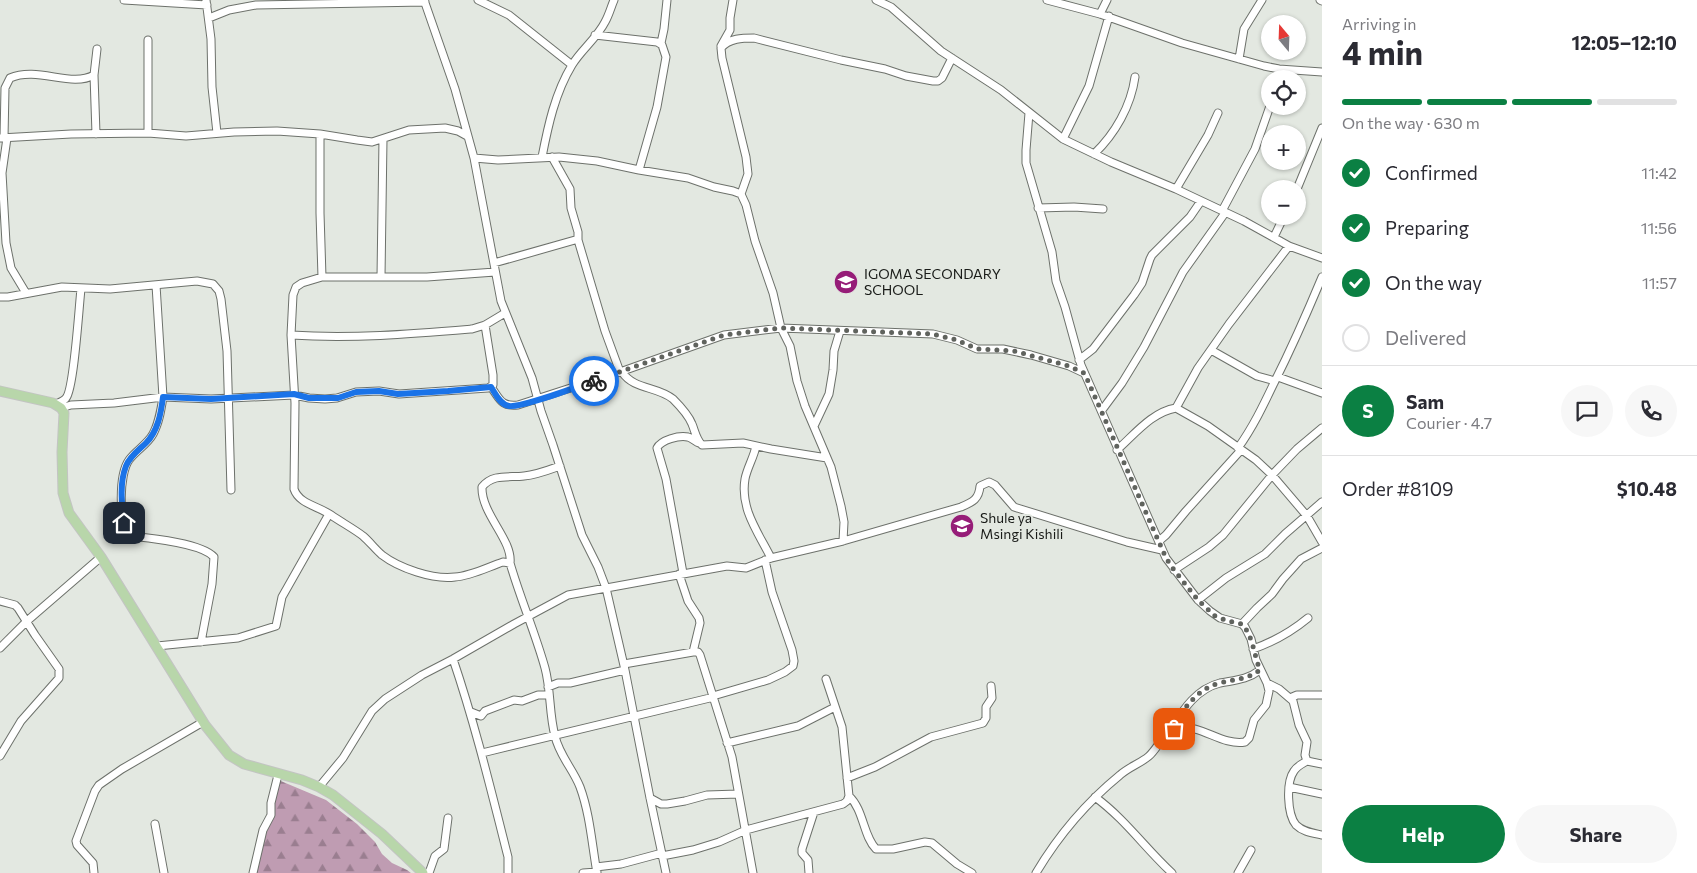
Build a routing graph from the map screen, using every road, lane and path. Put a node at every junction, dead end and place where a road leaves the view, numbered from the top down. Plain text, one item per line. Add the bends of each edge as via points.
1 (124, 0) edge
2 (478, 0) edge
3 (614, 0) edge
4 (667, 0) edge
5 (733, 0) edge
6 (876, 0) edge
7 (1047, 0) edge
8 (1107, 0) edge
9 (1262, 0) edge
10 (424, 1) edge
11 (207, 2) edge
12 (1100, 14) junction
13 (1109, 16) junction
14 (209, 18) junction
15 (595, 35) junction
16 (148, 40) dead end
17 (661, 43) junction
18 (721, 48) junction
19 (96, 49) dead end
20 (952, 58) junction
21 (1238, 59) junction
22 (572, 65) junction
23 (1279, 69) joint
24 (1322, 72) edge
25 (94, 75) junction
26 (1135, 77) dead end
27 (1030, 113) junction
28 (1218, 113) dead end
29 (1267, 115) edge
30 (1322, 128) edge
31 (148, 133) junction
32 (217, 133) junction
33 (96, 134) junction
34 (320, 134) junction
35 (467, 136) junction
36 (4, 138) edge
37 (383, 139) junction
38 (1063, 139) junction
39 (1094, 154) junction
40 (552, 157) junction
41 (474, 158) junction
42 (542, 158) junction
43 (639, 170) junction
44 (1301, 180) edge
45 (1176, 189) junction
46 (741, 194) junction
47 (1, 196) edge
48 (1202, 202) junction
49 (1038, 208) junction
50 (1103, 209) dead end
51 (1224, 212) junction
52 (1280, 225) edge
53 (1274, 237) junction
54 (578, 240) junction
55 (1289, 246) junction
56 (1322, 258) edge
57 (494, 263) junction
58 (495, 272) junction
59 (322, 277) junction
60 (381, 277) junction
61 (1322, 277) edge
62 (156, 285) junction
63 (81, 289) junction
64 (26, 293) junction
65 (0, 297) edge
66 (505, 312) junction
67 (484, 326) junction
68 (781, 328) junction
69 (840, 331) junction
70 (291, 335) junction
71 (1211, 350) junction
72 (1079, 360) junction
73 (621, 372) junction
74 (1084, 373) junction
75 (1277, 379) junction
76 (491, 387) junction
77 (0, 391) edge
78 (294, 394) junction
79 (1322, 394) edge
80 (163, 397) junction
81 (228, 397) junction
82 (538, 399) junction
83 (59, 406) junction
84 (1176, 408) junction
85 (1102, 410) junction
86 (814, 426) junction
87 (1322, 428) edge
88 (700, 444) junction
89 (756, 446) junction
90 (1240, 449) junction
91 (1117, 450) junction
92 (827, 458) junction
93 (560, 466) junction
94 (1272, 475) junction
95 (231, 490) dead end
96 (1322, 502) edge
97 (329, 514) junction
98 (1307, 516) junction
99 (843, 541) junction
100 (1159, 541) junction
101 (1322, 542) edge
102 (1322, 548) edge
103 (1162, 550) junction
104 (100, 557) junction
105 (768, 559) junction
106 (510, 563) junction
107 (1174, 570) junction
108 (681, 573) junction
109 (606, 588) junction
110 (1198, 600) junction
111 (0, 601) edge
112 (525, 606) junction
113 (542, 608) junction
114 (528, 617) junction
115 (1308, 618) dead end
116 (27, 621) junction
117 (1242, 624) junction
118 (201, 642) junction
119 (157, 646) junction
120 (0, 648) edge
121 (1253, 649) junction
122 (693, 652) junction
123 (453, 659) junction
124 (625, 667) junction
125 (1260, 670) junction
126 (826, 679) dead end
127 (1267, 682) junction
128 (991, 686) dead end
129 (549, 691) junction
130 (714, 696) junction
131 (1322, 696) edge
132 (1290, 698) junction
133 (835, 707) junction
134 (471, 712) junction
135 (634, 715) junction
136 (203, 722) junction
137 (1168, 732) junction
138 (554, 736) junction
139 (727, 743) junction
140 (482, 753) junction
141 (0, 756) edge
142 (1307, 761) junction
143 (1322, 764) edge
144 (278, 775) junction
145 (847, 778) junction
146 (1289, 786) junction
147 (319, 787) junction
148 (738, 794) junction
149 (1322, 794) edge
150 (849, 796) junction
151 (1095, 797) junction
152 (650, 798) junction
153 (814, 812) junction
154 (448, 818) dead end
155 (155, 824) dead end
156 (746, 830) junction
157 (1322, 835) edge
158 (1251, 850) dead end
159 (662, 855) junction
160 (597, 871) edge
161 (94, 873) edge
162 (164, 873) edge
163 (253, 873) edge
164 (423, 873) edge
165 (429, 873) edge
166 (508, 873) edge
167 (583, 873) edge
168 (666, 873) edge
169 (753, 873) edge
170 (809, 873) edge
171 (972, 873) edge
172 (1036, 873) edge
173 (1172, 873) edge
174 (1238, 873) edge

1 - 11 street
2 - 22 street via 509,15
3 - 15 street via 605,22
4 - 17 street
5 - 18 street via 730,30
6 - 20 street via 891,7
7 - 12 street
8 - 12 street
9 - 21 street via 1244,29
10 - 14 street via 256,5
10 - 35 street via 455,89
11 - 14 street
12 - 13 street
13 - 21 street via 1182,43
13 - 38 street via 1089,86
14 - 32 street
15 - 17 street
15 - 22 street
16 - 31 street
17 - 43 street via 666,57 663,76
18 - 20 street via 743,38 754,38 933,81 942,78
18 - 46 street via 746,157 748,174
19 - 25 street
20 - 27 street
21 - 23 street
22 - 42 street via 556,101
23 - 24 street
25 - 33 street
25 - 36 street via 84,79 23,74 10,78 5,88
26 - 39 street via 1133,92 1120,120 1108,140
27 - 38 street
27 - 49 street via 1025,156
28 - 45 street
29 - 51 street
30 - 44 street
31 - 32 street via 186,136
31 - 33 street
32 - 34 street via 277,131
33 - 36 street
34 - 37 street via 372,142
34 - 59 street
35 - 37 street via 451,128 421,128
35 - 41 street
36 - 47 street
37 - 60 street
38 - 39 street
39 - 45 street
40 - 42 street
40 - 43 street via 597,161
40 - 54 street via 570,189
41 - 42 street
41 - 57 street
43 - 46 street via 688,178
45 - 48 street
46 - 68 street
47 - 64 street via 8,257 14,276
48 - 51 street
48 - 72 street via 1152,255 1134,296 1094,349
49 - 50 street
49 - 72 street
51 - 53 street
51 - 85 street via 1183,272 1144,347
52 - 53 street
53 - 55 street
54 - 57 street
54 - 73 street via 605,331
55 - 56 street
55 - 71 street
57 - 58 street
58 - 60 street
58 - 66 street
59 - 60 street
59 - 70 street via 296,287
61 - 75 street
62 - 63 street
62 - 80 street
62 - 81 street via 197,281 213,284 219,291 227,351
63 - 64 street via 62,287
63 - 83 street via 72,375 66,399
64 - 65 street
66 - 67 street
66 - 82 street
67 - 70 street via 364,337
67 - 76 street via 493,375
68 - 69 street
68 - 73 street via 724,335
68 - 86 street via 788,340 797,381
69 - 74 street via 915,332 944,336 977,349 1014,351
69 - 86 street via 829,394
70 - 78 street
71 - 75 street via 1257,376
71 - 84 street
72 - 74 street
73 - 82 street
73 - 88 street via 634,383 674,400 691,422
74 - 85 street
75 - 79 street
75 - 90 street
76 - 78 street via 398,394 356,392 338,398 309,398
76 - 82 street via 500,401 509,406
77 - 83 main road
78 - 81 street
78 - 97 street via 294,489 300,499
80 - 81 street
80 - 83 street
80 - 118 street via 152,436 125,467 122,488 124,523 130,536 187,545 214,557
81 - 95 street
82 - 93 street
83 - 104 main road via 64,413 63,493 69,514
84 - 90 street via 1195,417
84 - 91 street via 1162,411
85 - 91 street
86 - 92 street
87 - 94 street
88 - 89 street via 712,446 735,442
88 - 108 street via 686,437 663,442 657,448 666,479
89 - 92 street
89 - 105 street via 743,495 747,513
90 - 94 street
90 - 100 street
91 - 100 street
92 - 99 street via 841,506
93 - 106 street via 524,476 497,477 482,487 489,511 508,548
93 - 109 street via 582,535
94 - 98 street
94 - 107 street via 1224,535
96 - 98 street
97 - 106 street via 361,534 381,554 418,572 456,577 503,562
97 - 118 street via 287,587 276,625 238,638
98 - 101 street
98 - 110 street via 1265,554
99 - 103 street via 969,504 980,494 980,486 989,482 995,484 1014,507
99 - 105 street
100 - 103 street
102 - 117 street via 1301,559
103 - 107 street
104 - 116 street
104 - 119 main road
105 - 108 street via 746,568 727,566
105 - 130 street via 772,592 792,650 793,666 768,680
106 - 112 street
107 - 110 street
108 - 109 street
108 - 122 street via 688,601 700,623
109 - 113 street via 568,595
109 - 124 street
110 - 117 street via 1215,616
111 - 116 street via 16,605
112 - 113 street
112 - 114 street
113 - 114 street
114 - 123 street
114 - 129 street via 545,667
115 - 121 street via 1281,637
116 - 120 street
116 - 141 street via 60,674 22,721
117 - 121 street
118 - 119 street
119 - 136 main road
121 - 125 street
122 - 124 street
122 - 130 street via 700,655
123 - 134 street
123 - 147 street via 422,675 372,711 343,758
124 - 129 street via 570,683 558,683
124 - 135 street
125 - 127 street
125 - 137 street via 1249,677 1218,684 1198,694
126 - 133 street
127 - 132 street
127 - 137 street via 1266,704 1254,720 1245,742 1233,742 1189,727
128 - 145 street via 992,698 986,707 984,723 931,737
129 - 134 street via 522,701 514,700 485,711 481,716
129 - 138 street
130 - 135 street
130 - 139 street
131 - 132 street via 1297,695
132 - 142 street via 1307,742
133 - 139 street via 793,727
133 - 145 street via 842,727
134 - 140 street
135 - 138 street
135 - 152 street
136 - 144 main road via 229,755 244,764
136 - 161 street via 122,769 94,792 76,840 93,863
137 - 151 street via 1150,755 1127,769
138 - 140 street
138 - 160 street via 584,798
139 - 148 street
140 - 166 street via 508,857
142 - 143 street
142 - 146 street via 1293,772
144 - 147 main road
144 - 163 street via 271,815 263,830
145 - 150 street
146 - 149 street
146 - 157 street via 1289,803 1295,823 1302,829
147 - 164 main road via 382,834
148 - 152 street via 707,795 667,804
148 - 156 street
150 - 153 street via 843,804
150 - 171 street via 857,806 871,844 876,849 932,843
151 - 172 street
151 - 173 street via 1125,822
152 - 159 street
153 - 156 street
153 - 170 street via 802,849 808,860
154 - 165 street via 444,849 435,856
155 - 162 street
156 - 159 street via 702,848
156 - 169 street
158 - 174 street
159 - 160 street
159 - 168 street
160 - 167 street

